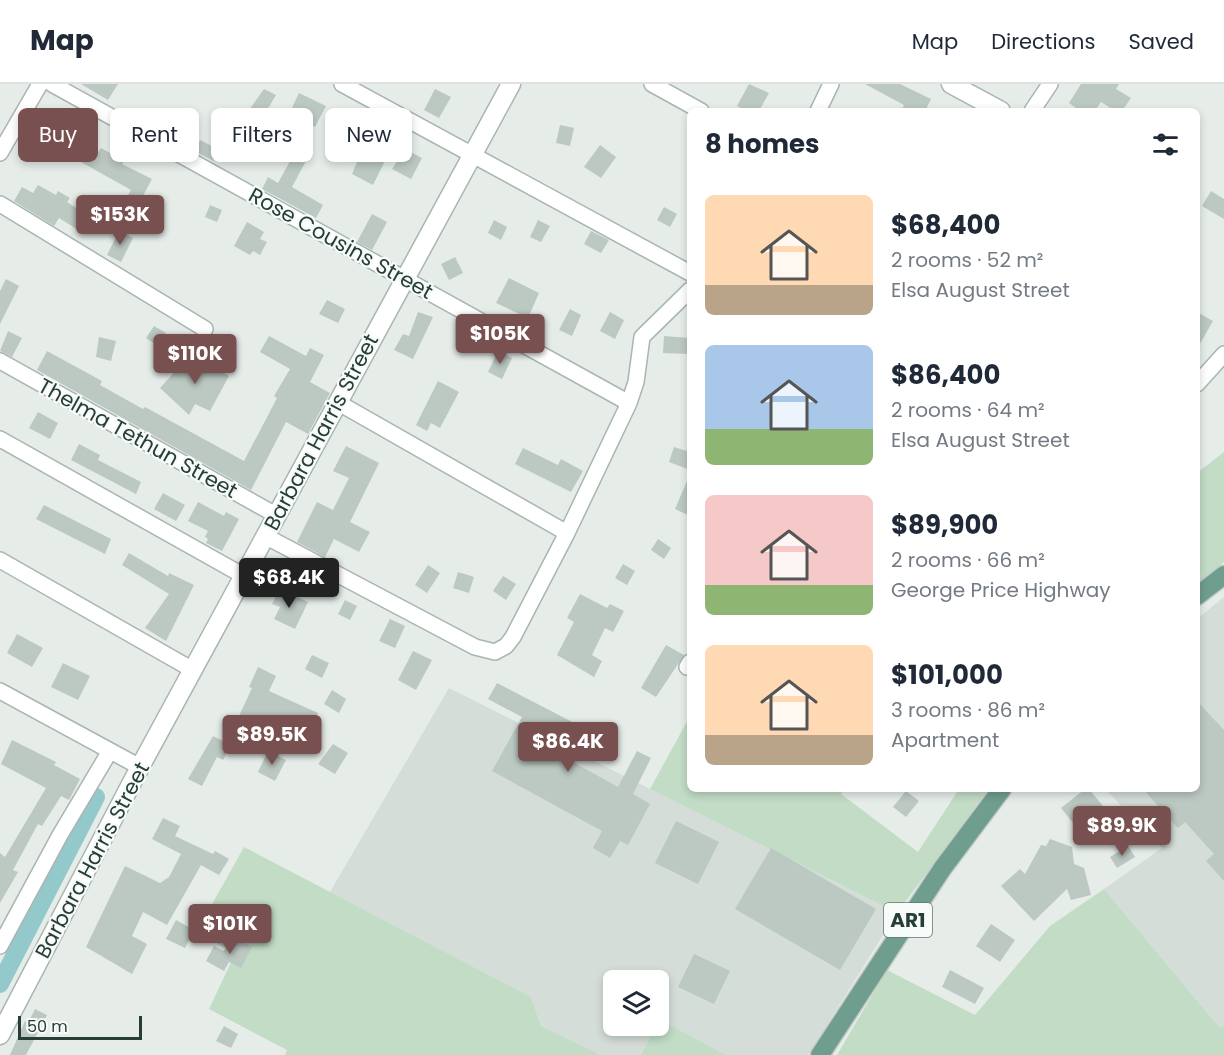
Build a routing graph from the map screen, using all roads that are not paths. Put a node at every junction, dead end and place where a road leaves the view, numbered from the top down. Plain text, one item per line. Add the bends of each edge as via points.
1 (40, 84) edge
2 (52, 84) edge
3 (342, 84) edge
4 (511, 84) edge
5 (652, 84) edge
6 (831, 84) edge
7 (951, 84) edge
8 (1050, 84) edge
9 (696, 108) edge
10 (819, 108) edge
11 (995, 108) edge
12 (1034, 108) edge
13 (0, 153) edge
14 (471, 155) junction
15 (0, 204) edge
16 (687, 271) edge
17 (404, 278) junction
18 (687, 293) edge
19 (205, 329) dead end
20 (1224, 354) edge
21 (0, 361) edge
22 (1200, 381) edge
23 (337, 402) junction
24 (629, 403) junction
25 (0, 439) edge
26 (276, 515) junction
27 (567, 533) junction
28 (265, 537) junction
29 (0, 560) edge
30 (1224, 575) edge
31 (244, 576) junction
32 (1200, 594) edge
33 (193, 670) junction
34 (0, 691) edge
35 (110, 752) junction
36 (140, 767) junction
37 (1000, 792) edge
38 (0, 946) edge
39 (0, 1035) edge
40 (820, 1055) edge

1 - 13 street
2 - 17 street, Rose Cousins Street
3 - 14 street
4 - 14 street, Barbara Harris Street
5 - 9 street
6 - 10 street
7 - 11 street
8 - 12 street
14 - 16 street
14 - 17 street, Barbara Harris Street
15 - 19 street
17 - 23 street, Barbara Harris Street
17 - 24 street, Rose Cousins Street
18 - 24 street via 642,337
20 - 22 street
21 - 26 street, Thelma Tethun Street
23 - 26 street, Barbara Harris Street
23 - 27 street
24 - 27 street
25 - 31 street
26 - 28 street, Barbara Harris Street
27 - 28 street via 513,638 495,652 475,647
28 - 31 street, Barbara Harris Street
29 - 33 street
30 - 32 main road
31 - 33 street, Barbara Harris Street
33 - 36 street, Barbara Harris Street
34 - 35 street
35 - 36 street
35 - 38 street
36 - 39 street, Barbara Harris Street
37 - 40 main road, AR1 via 942,869

